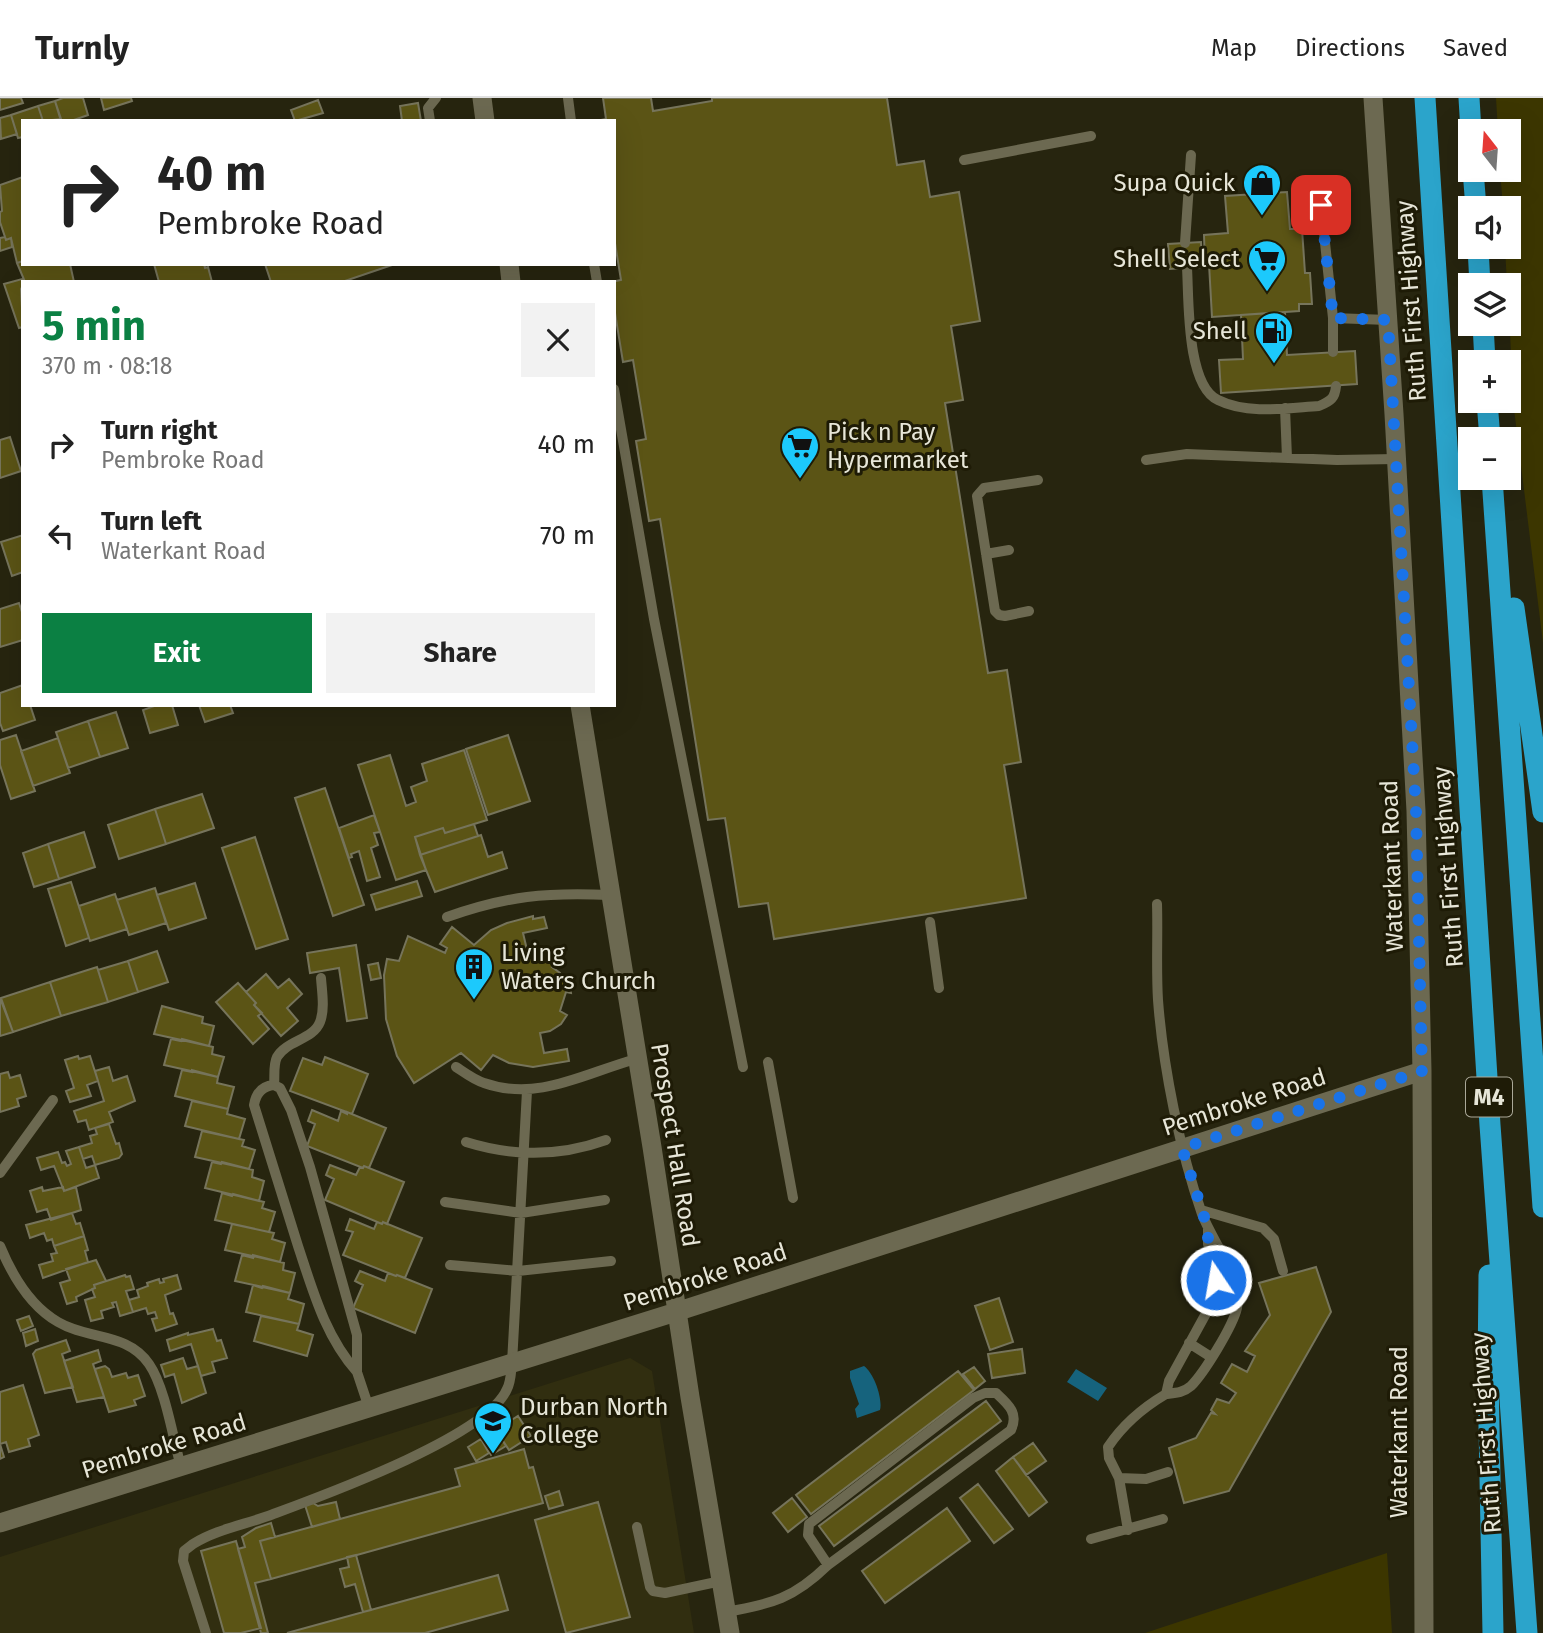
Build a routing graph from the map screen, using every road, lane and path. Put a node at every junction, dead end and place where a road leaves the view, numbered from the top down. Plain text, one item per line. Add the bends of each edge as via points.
1 (436, 98) edge
2 (482, 98) edge
3 (568, 98) edge
4 (1373, 98) edge
5 (1424, 98) edge
6 (1469, 98) edge
7 (430, 119) edge
8 (485, 119) edge
9 (571, 119) edge
10 (1470, 119) edge
11 (1091, 136) dead end
12 (1191, 155) dead end
13 (964, 160) dead end
14 (1321, 205) dead end
15 (1185, 243) dead end
16 (1187, 268) dead end
17 (1333, 318) junction
18 (1388, 320) junction
19 (1333, 352) dead end
20 (1336, 386) dead end
21 (616, 401) edge
22 (1286, 408) junction
23 (1287, 458) junction
24 (1396, 459) junction
25 (1146, 460) dead end
26 (1038, 480) dead end
27 (1494, 490) edge
28 (1495, 490) edge
29 (1009, 550) dead end
30 (986, 554) junction
31 (1029, 611) dead end
32 (580, 707) edge
33 (1543, 812) edge
34 (610, 895) junction
35 (1157, 904) dead end
36 (447, 917) dead end
37 (930, 922) dead end
38 (321, 978) dead end
39 (939, 988) dead end
40 (636, 1059) junction
41 (768, 1062) dead end
42 (456, 1067) dead end
43 (743, 1067) dead end
44 (1422, 1071) junction
45 (274, 1085) junction
46 (527, 1091) junction
47 (52, 1100) dead end
48 (1490, 1125) junction
49 (606, 1140) dead end
50 (466, 1142) dead end
51 (1182, 1148) junction
52 (524, 1154) junction
53 (0, 1173) edge
54 (793, 1198) dead end
55 (605, 1200) dead end
56 (445, 1202) dead end
57 (1543, 1207) edge
58 (1201, 1210) junction
59 (521, 1213) junction
60 (1208, 1229) junction
61 (0, 1246) edge
62 (611, 1261) dead end
63 (450, 1265) dead end
64 (518, 1271) junction
65 (1283, 1271) dead end
66 (676, 1312) junction
67 (1189, 1343) junction
68 (1211, 1357) junction
69 (512, 1363) junction
70 (358, 1372) junction
71 (1166, 1394) junction
72 (369, 1408) junction
73 (181, 1466) junction
74 (1168, 1472) dead end
75 (1119, 1478) junction
76 (1163, 1518) dead end
77 (0, 1522) edge
78 (637, 1527) dead end
79 (1128, 1530) junction
80 (1091, 1539) dead end
81 (828, 1565) junction
82 (722, 1581) junction
83 (727, 1612) junction
84 (206, 1633) edge
85 (730, 1633) edge
86 (1424, 1633) edge
87 (1493, 1633) edge
88 (1527, 1633) edge

1 - 7 lane via 428,108
2 - 8 street
3 - 9 lane
4 - 18 street, Waterkant Road
5 - 48 highway, Ruth First Highway / M4
6 - 10 highway
11 - 13 lane
12 - 15 lane
14 - 17 lane
16 - 22 lane via 1193,359 1200,380 1216,400 1247,408
17 - 18 lane
17 - 19 lane
18 - 24 street, Waterkant Road
20 - 22 lane via 1329,402
21 - 43 lane via 654,620
22 - 23 lane
23 - 24 lane
23 - 25 lane via 1187,454
24 - 44 street, Waterkant Road via 1416,811
26 - 30 lane via 980,491 977,503
27 - 57 highway, M4
28 - 33 highway
29 - 30 lane
30 - 31 lane via 995,611 1005,616
32 - 34 street, Prospect Hall Road
34 - 36 lane via 514,897
34 - 40 street, Prospect Hall Road
35 - 51 lane via 1158,999
37 - 39 lane
38 - 45 lane via 321,1021 316,1030 277,1058
40 - 46 lane
40 - 66 street, Prospect Hall Road
41 - 54 lane
42 - 46 lane via 484,1083
44 - 51 street, Pembroke Road
44 - 86 street, Waterkant Road
45 - 70 lane via 291,1110 337,1262 357,1335
45 - 70 lane via 260,1091 254,1105 270,1161 320,1313 342,1354
46 - 52 lane
47 - 53 lane
48 - 87 highway
48 - 88 highway, Ruth First Highway / M4
49 - 52 lane via 552,1154
50 - 52 lane
51 - 58 lane
51 - 66 street, Pembroke Road
52 - 59 lane
55 - 59 lane
56 - 59 lane
58 - 60 lane
58 - 65 lane via 1264,1228 1275,1239
59 - 64 lane
60 - 67 lane via 1214,1297
60 - 68 lane via 1223,1255 1237,1300 1230,1327
61 - 73 lane via 20,1285 40,1309 59,1323 122,1341 148,1363 156,1376
62 - 64 lane
63 - 64 lane
64 - 69 lane
66 - 69 street, Pembroke Road
66 - 82 street, Prospect Hall Road
67 - 68 lane
67 - 71 lane
68 - 71 lane via 1189,1387
69 - 72 street, Pembroke Road
69 - 84 lane via 503,1396 478,1420 442,1443 184,1551 183,1561
70 - 72 lane
71 - 75 lane via 1130,1422 1108,1447
72 - 73 street, Pembroke Road
73 - 77 street, Pembroke Road
74 - 75 lane via 1146,1479
75 - 79 lane
76 - 79 lane
78 - 82 lane via 653,1591 665,1593
79 - 80 lane
81 - 81 lane via 1011,1430 1011,1407 996,1393 973,1398 809,1524 808,1535
81 - 83 lane via 813,1580 772,1603
82 - 83 street, Prospect Hall Road
83 - 85 street, Prospect Hall Road

